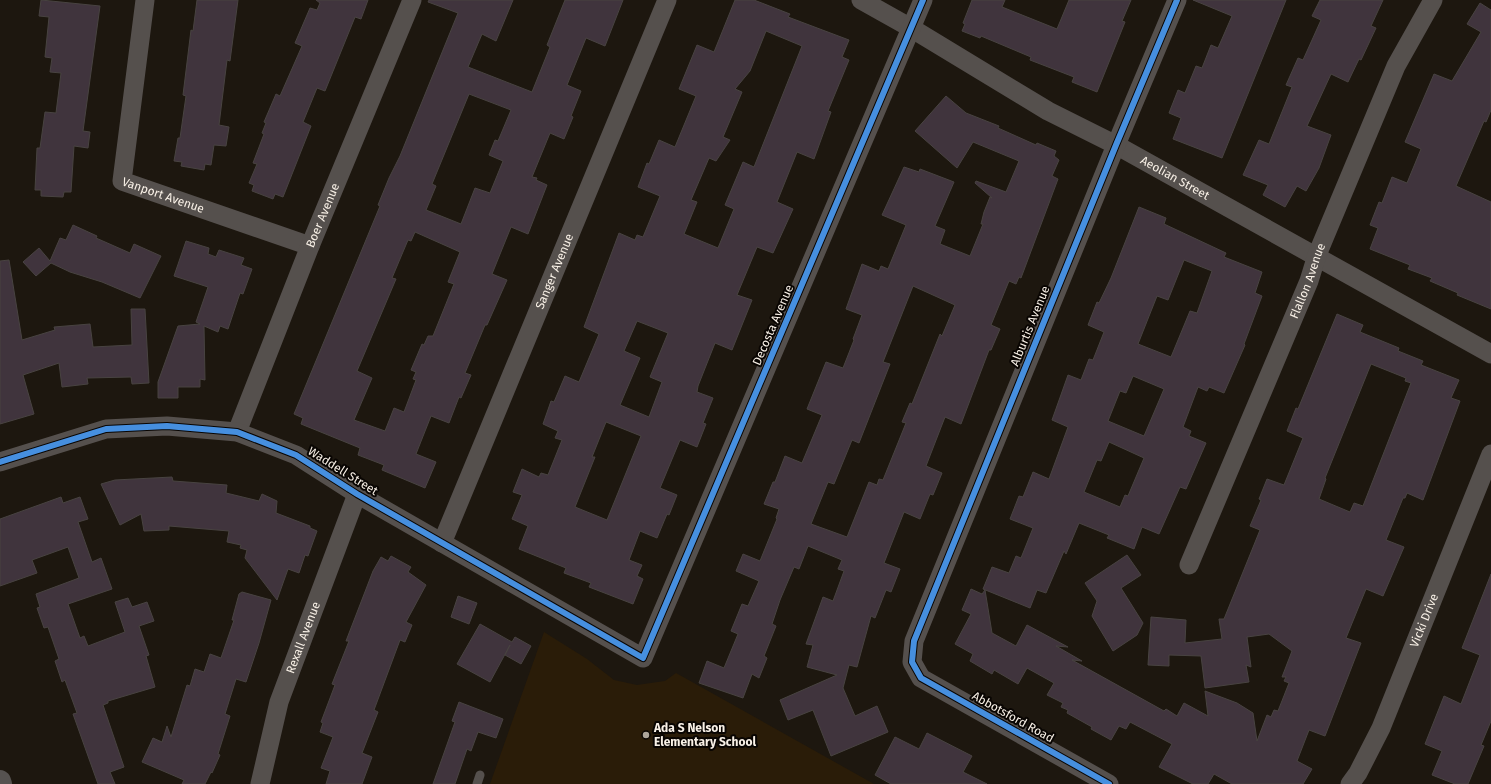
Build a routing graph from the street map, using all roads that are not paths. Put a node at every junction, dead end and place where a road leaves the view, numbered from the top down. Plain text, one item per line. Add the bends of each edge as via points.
1 (145, 0) edge
2 (412, 0) edge
3 (667, 0) edge
4 (861, 0) edge
5 (923, 0) edge
6 (1177, 0) edge
7 (1434, 0) edge
8 (911, 28) junction
9 (1116, 145) junction
10 (310, 246) junction
11 (1317, 256) junction
12 (1491, 354) edge
13 (237, 432) junction
14 (1491, 454) edge
15 (0, 462) edge
16 (357, 494) junction
17 (442, 543) junction
18 (1189, 565) dead end
19 (643, 658) joint
20 (912, 662) joint
21 (0, 781) edge
22 (1, 784) edge
23 (260, 784) edge
24 (1109, 784) edge
25 (1350, 784) edge

1 - 10 street, Vanport Avenue via 122,181
2 - 10 street, Boer Avenue
3 - 17 street, Sanger Avenue
4 - 8 street, Aeolian Street
5 - 8 street, Decosta Avenue
6 - 9 street, Alburtis Avenue
7 - 11 street, Flallon Avenue via 1396,66
8 - 9 street, Aeolian Street via 1048,111
8 - 19 street, Decosta Avenue
9 - 11 street, Aeolian Street
9 - 20 street, Alburtis Avenue via 914,641
10 - 13 street, Boer Avenue
11 - 12 street, Aeolian Street
11 - 18 street, Flallon Avenue via 1309,282
13 - 15 street, Waddell Street via 167,426 106,429
13 - 16 street, Waddell Street via 296,455
14 - 25 street, Vicki Drive via 1381,728
16 - 17 street, Waddell Street
16 - 23 street, Rexall Avenue via 279,702
17 - 19 street, Waddell Street
20 - 24 street, Abbotsford Road via 921,678
21 - 22 main road

